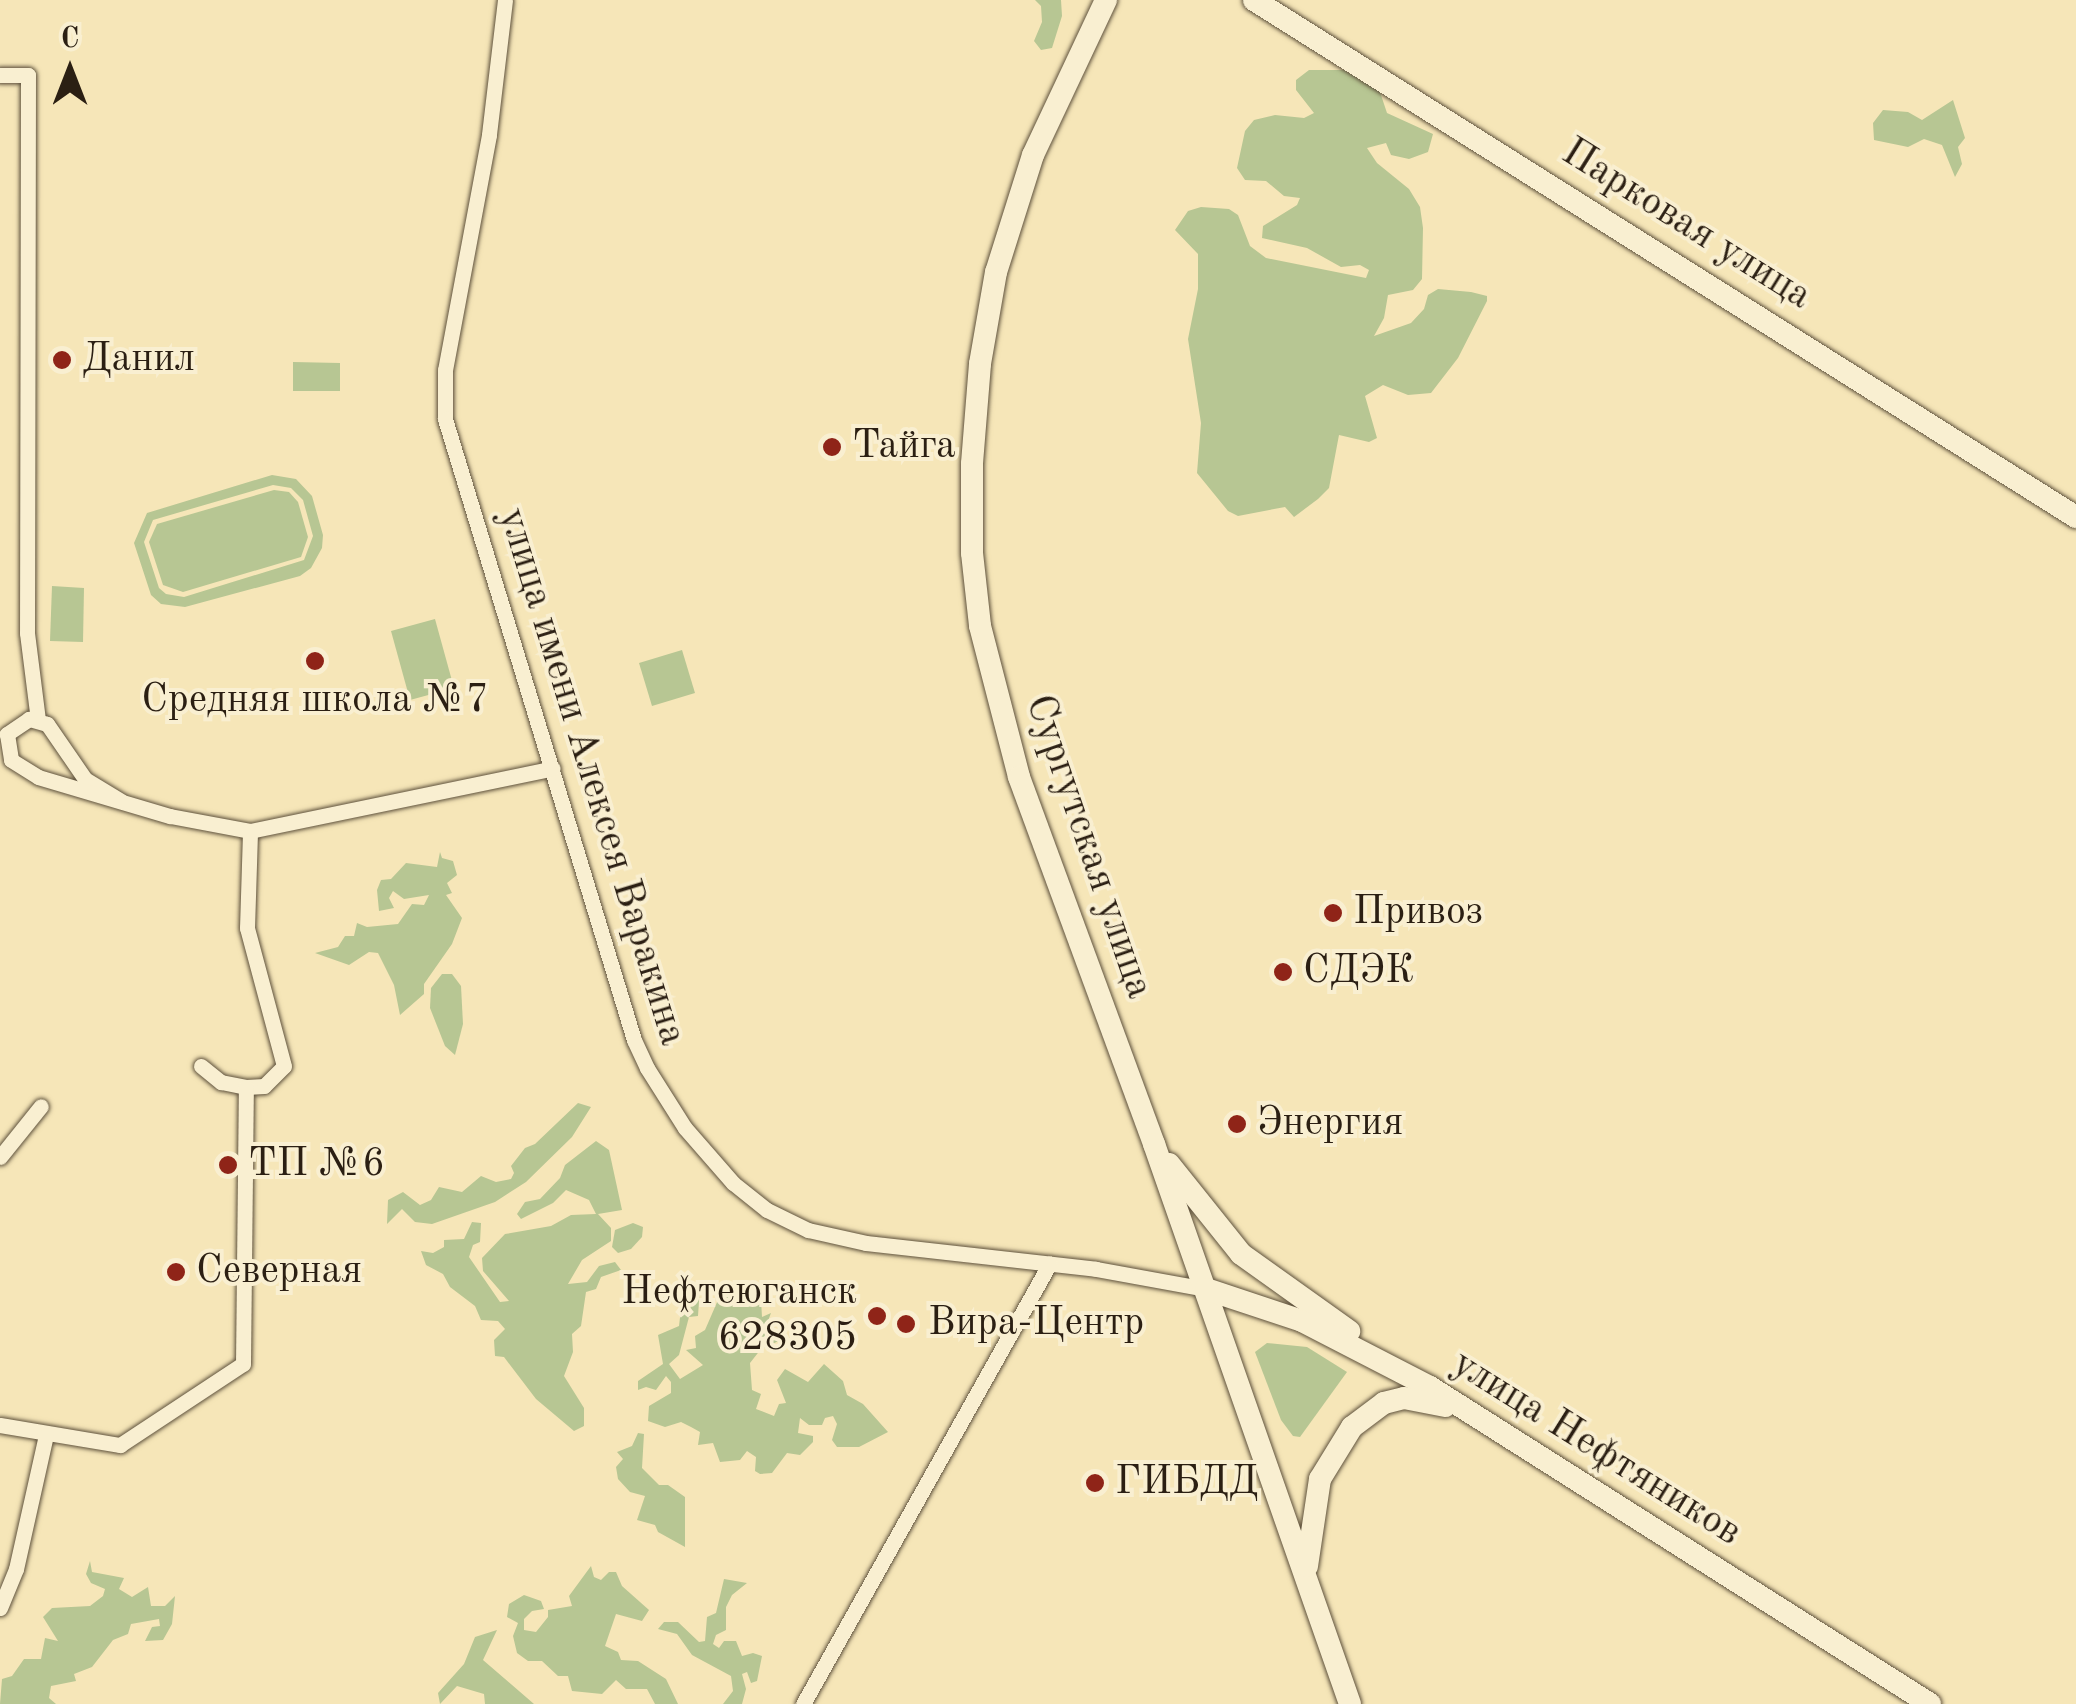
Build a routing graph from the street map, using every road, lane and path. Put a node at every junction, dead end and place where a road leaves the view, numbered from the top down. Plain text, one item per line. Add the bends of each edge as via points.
1 (505, 0) edge
2 (1106, 0) edge
3 (1254, 0) edge
4 (0, 75) edge
5 (2076, 517) edge
6 (38, 720) junction
7 (553, 768) junction
8 (120, 801) junction
9 (250, 831) junction
10 (201, 1066) dead end
11 (246, 1086) junction
12 (42, 1106) dead end
13 (1154, 1144) junction
14 (0, 1156) edge
15 (1050, 1263) junction
16 (1206, 1290) junction
17 (1430, 1388) junction
18 (1474, 1416) junction
19 (0, 1426) edge
20 (46, 1435) junction
21 (1306, 1580) junction
22 (0, 1608) edge
23 (804, 1704) edge
24 (1350, 1704) edge
25 (1930, 1704) edge

1 - 7 street, улица имени Алексея Варакина via 489,135 442,393
2 - 13 main road, Сургутская улица via 1033,155 1000,254 974,413 972,553 980,626 1009,746
3 - 5 main road, Парковая улица
4 - 6 street via 28,75 27,633
6 - 8 street via 55,732 86,779
6 - 8 street via 20,722 8,734 7,752 17,766
7 - 9 street
7 - 15 street, улица имени Алексея Варакина via 634,1040 674,1112 733,1183 808,1230 866,1243
8 - 9 street
9 - 11 street via 247,928 284,1066 264,1086
10 - 11 street via 221,1082
11 - 20 street via 244,1364 120,1445
12 - 14 street
13 - 16 main road, Сургутская улица
13 - 17 main road via 1240,1254
15 - 16 street, улица имени Алексея Варакина
15 - 23 street
16 - 17 main road, улица Нефтяников via 1302,1321
16 - 21 main road, Сургутская улица
17 - 18 main road, улица Нефтяников
18 - 21 main road via 1404,1398 1352,1427 1320,1478
18 - 25 main road, улица Нефтяников
19 - 20 street
20 - 22 street via 16,1569
21 - 24 main road, Сургутская улица

